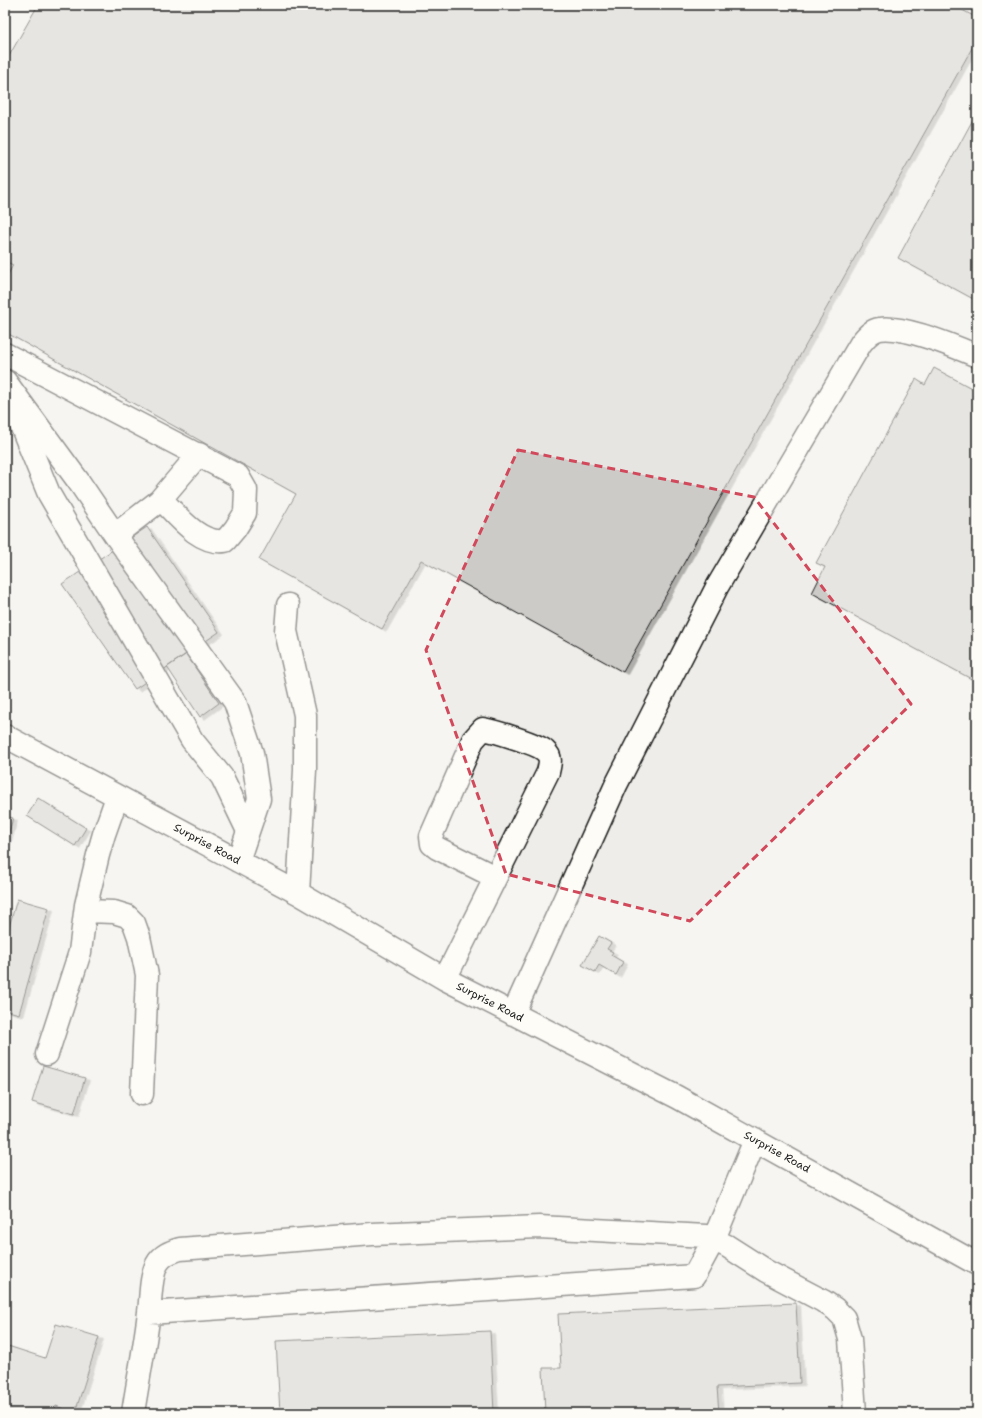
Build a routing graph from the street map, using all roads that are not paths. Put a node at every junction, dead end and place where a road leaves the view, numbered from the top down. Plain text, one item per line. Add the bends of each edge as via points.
1 (5, 354) edge
2 (977, 356) edge
3 (5, 381) edge
4 (5, 385) edge
5 (199, 454) junction
6 (161, 499) junction
7 (115, 534) junction
8 (288, 605) dead end
9 (5, 736) edge
10 (117, 796) junction
11 (248, 831) junction
12 (238, 861) junction
13 (495, 877) junction
14 (298, 894) junction
15 (86, 911) junction
16 (445, 979) junction
17 (513, 1014) junction
18 (47, 1054) dead end
19 (142, 1094) dead end
20 (755, 1140) junction
21 (714, 1239) junction
22 (977, 1264) edge
23 (149, 1313) junction
24 (133, 1413) edge
25 (855, 1413) edge

1 - 5 lane
2 - 17 lane via 947,344 892,329 879,329 870,333 861,343 717,587 616,785
3 - 7 lane
4 - 11 lane via 49,494 192,740 222,777
5 - 6 lane
5 - 6 lane via 238,476 246,490 245,513 228,537 217,542 203,538
6 - 7 lane
7 - 11 lane via 235,702 252,753 259,799
8 - 14 lane via 286,630 305,715 305,770
9 - 10 lane, Surprise Road
10 - 12 lane, Surprise Road
10 - 15 lane via 98,855
11 - 12 lane
12 - 14 lane, Surprise Road
13 - 13 lane via 550,764 548,755 540,748 494,731 483,730 473,740 431,836 432,844 437,848
13 - 16 lane
14 - 16 lane, Surprise Road
15 - 18 lane via 80,952
15 - 19 lane via 114,912 126,916 134,923 139,936 147,975
16 - 17 lane, Surprise Road
17 - 20 lane, Surprise Road via 677,1096
20 - 21 lane
20 - 22 lane, Surprise Road
21 - 23 lane via 694,1276
21 - 23 lane via 706,1236 539,1227 372,1234 180,1249 168,1253 156,1266
21 - 25 lane via 766,1271 823,1301 844,1318 850,1339
23 - 24 lane

